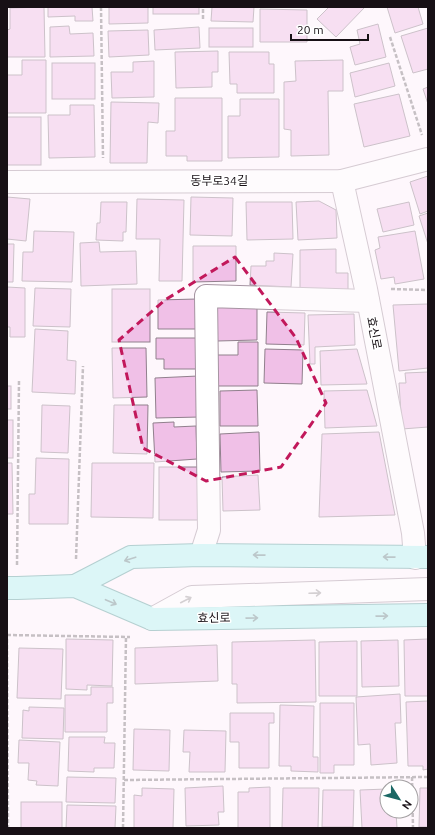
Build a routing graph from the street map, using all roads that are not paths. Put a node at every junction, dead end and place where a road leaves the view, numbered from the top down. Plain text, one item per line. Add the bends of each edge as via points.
1 (426, 150) edge
2 (342, 181) junction
3 (7, 182) edge
4 (367, 295) junction
5 (201, 554) junction
6 (422, 557) edge
7 (75, 586) junction
8 (12, 588) edge
9 (428, 589) edge
10 (428, 615) edge
11 (144, 616) junction

1 - 2 street, 동부로34길
2 - 3 street, 동부로34길
2 - 4 street, 효신로
4 - 5 street via 206,296 209,530
4 - 6 street, 효신로 via 413,533
6 -> 5 main road
5 -> 7 main road via 130,557
7 - 8 main road, 효신로
7 -> 11 main road, 효신로
11 -> 9 street via 192,597
11 -> 10 main road, 효신로

